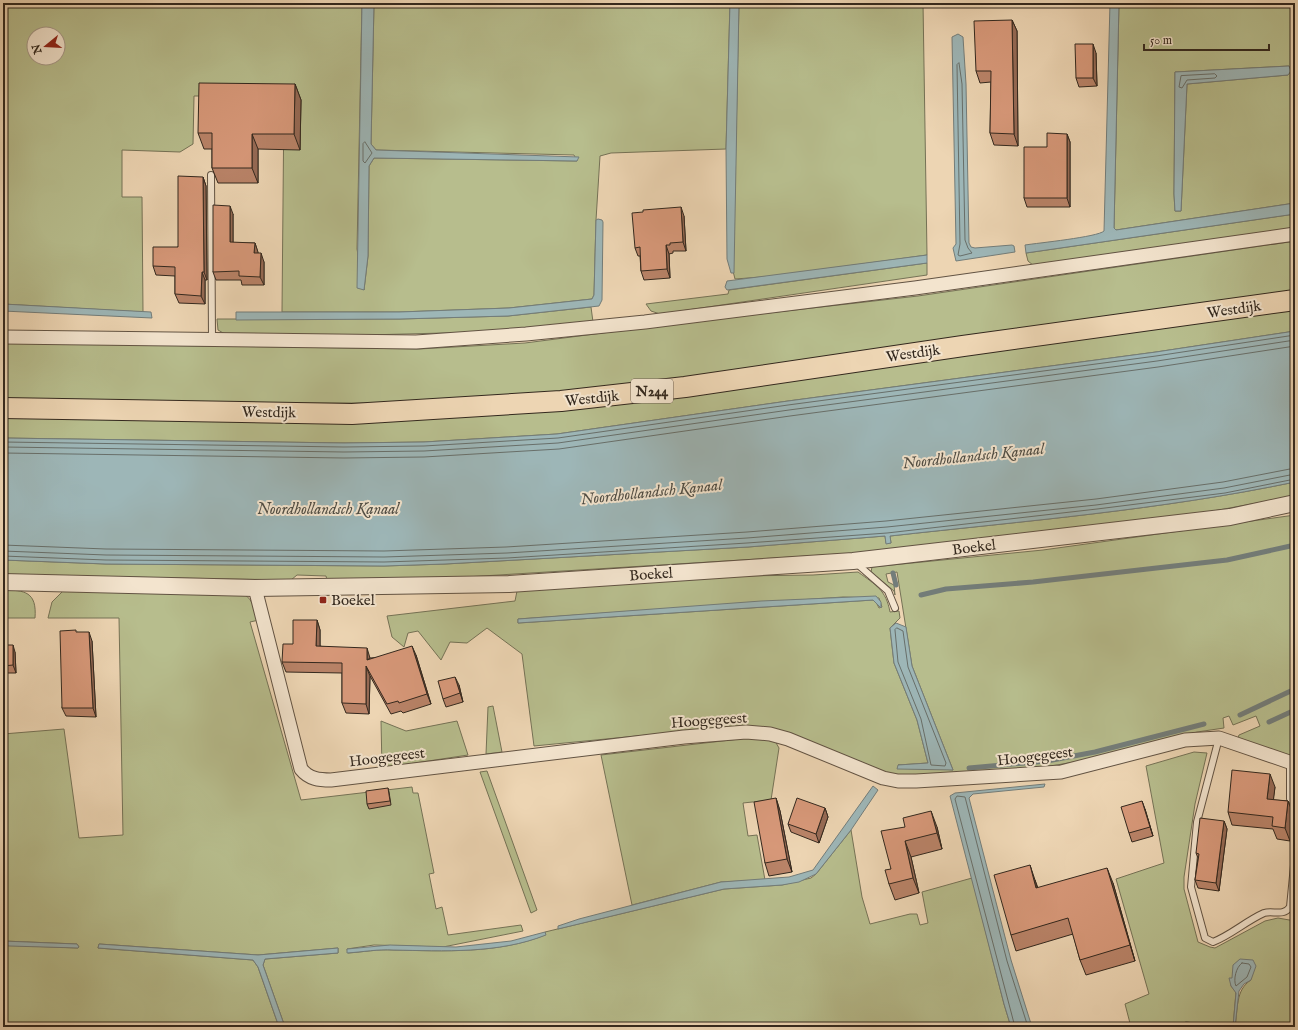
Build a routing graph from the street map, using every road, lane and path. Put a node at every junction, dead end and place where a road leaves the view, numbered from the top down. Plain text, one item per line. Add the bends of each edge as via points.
1 (211, 175) edge
2 (1295, 234) edge
3 (1295, 300) edge
4 (3, 337) edge
5 (212, 339) junction
6 (3, 408) edge
7 (1295, 503) edge
8 (853, 561) junction
9 (3, 582) edge
10 (255, 588) junction
11 (895, 608) dead end
12 (1219, 738) junction
13 (1293, 764) edge
14 (1295, 803) edge
15 (1295, 855) edge

1 - 5 lane
2 - 5 street via 916,288 645,322 526,334 416,342
3 - 6 main road, Westdijk / N244 via 686,387 561,401 352,414
4 - 5 street
7 - 8 street, Boekel via 1230,517
8 - 10 street, Boekel via 510,584
8 - 11 lane via 888,591
9 - 10 street, Boekel
10 - 12 street, Hoogegeest via 301,769 319,780 746,732 788,739 890,780 910,781 1061,772 1185,740
12 - 13 street, Hoogegeest
12 - 15 lane via 1197,822 1191,887 1205,938 1213,942 1263,914 1288,910
13 - 14 lane via 1290,799

